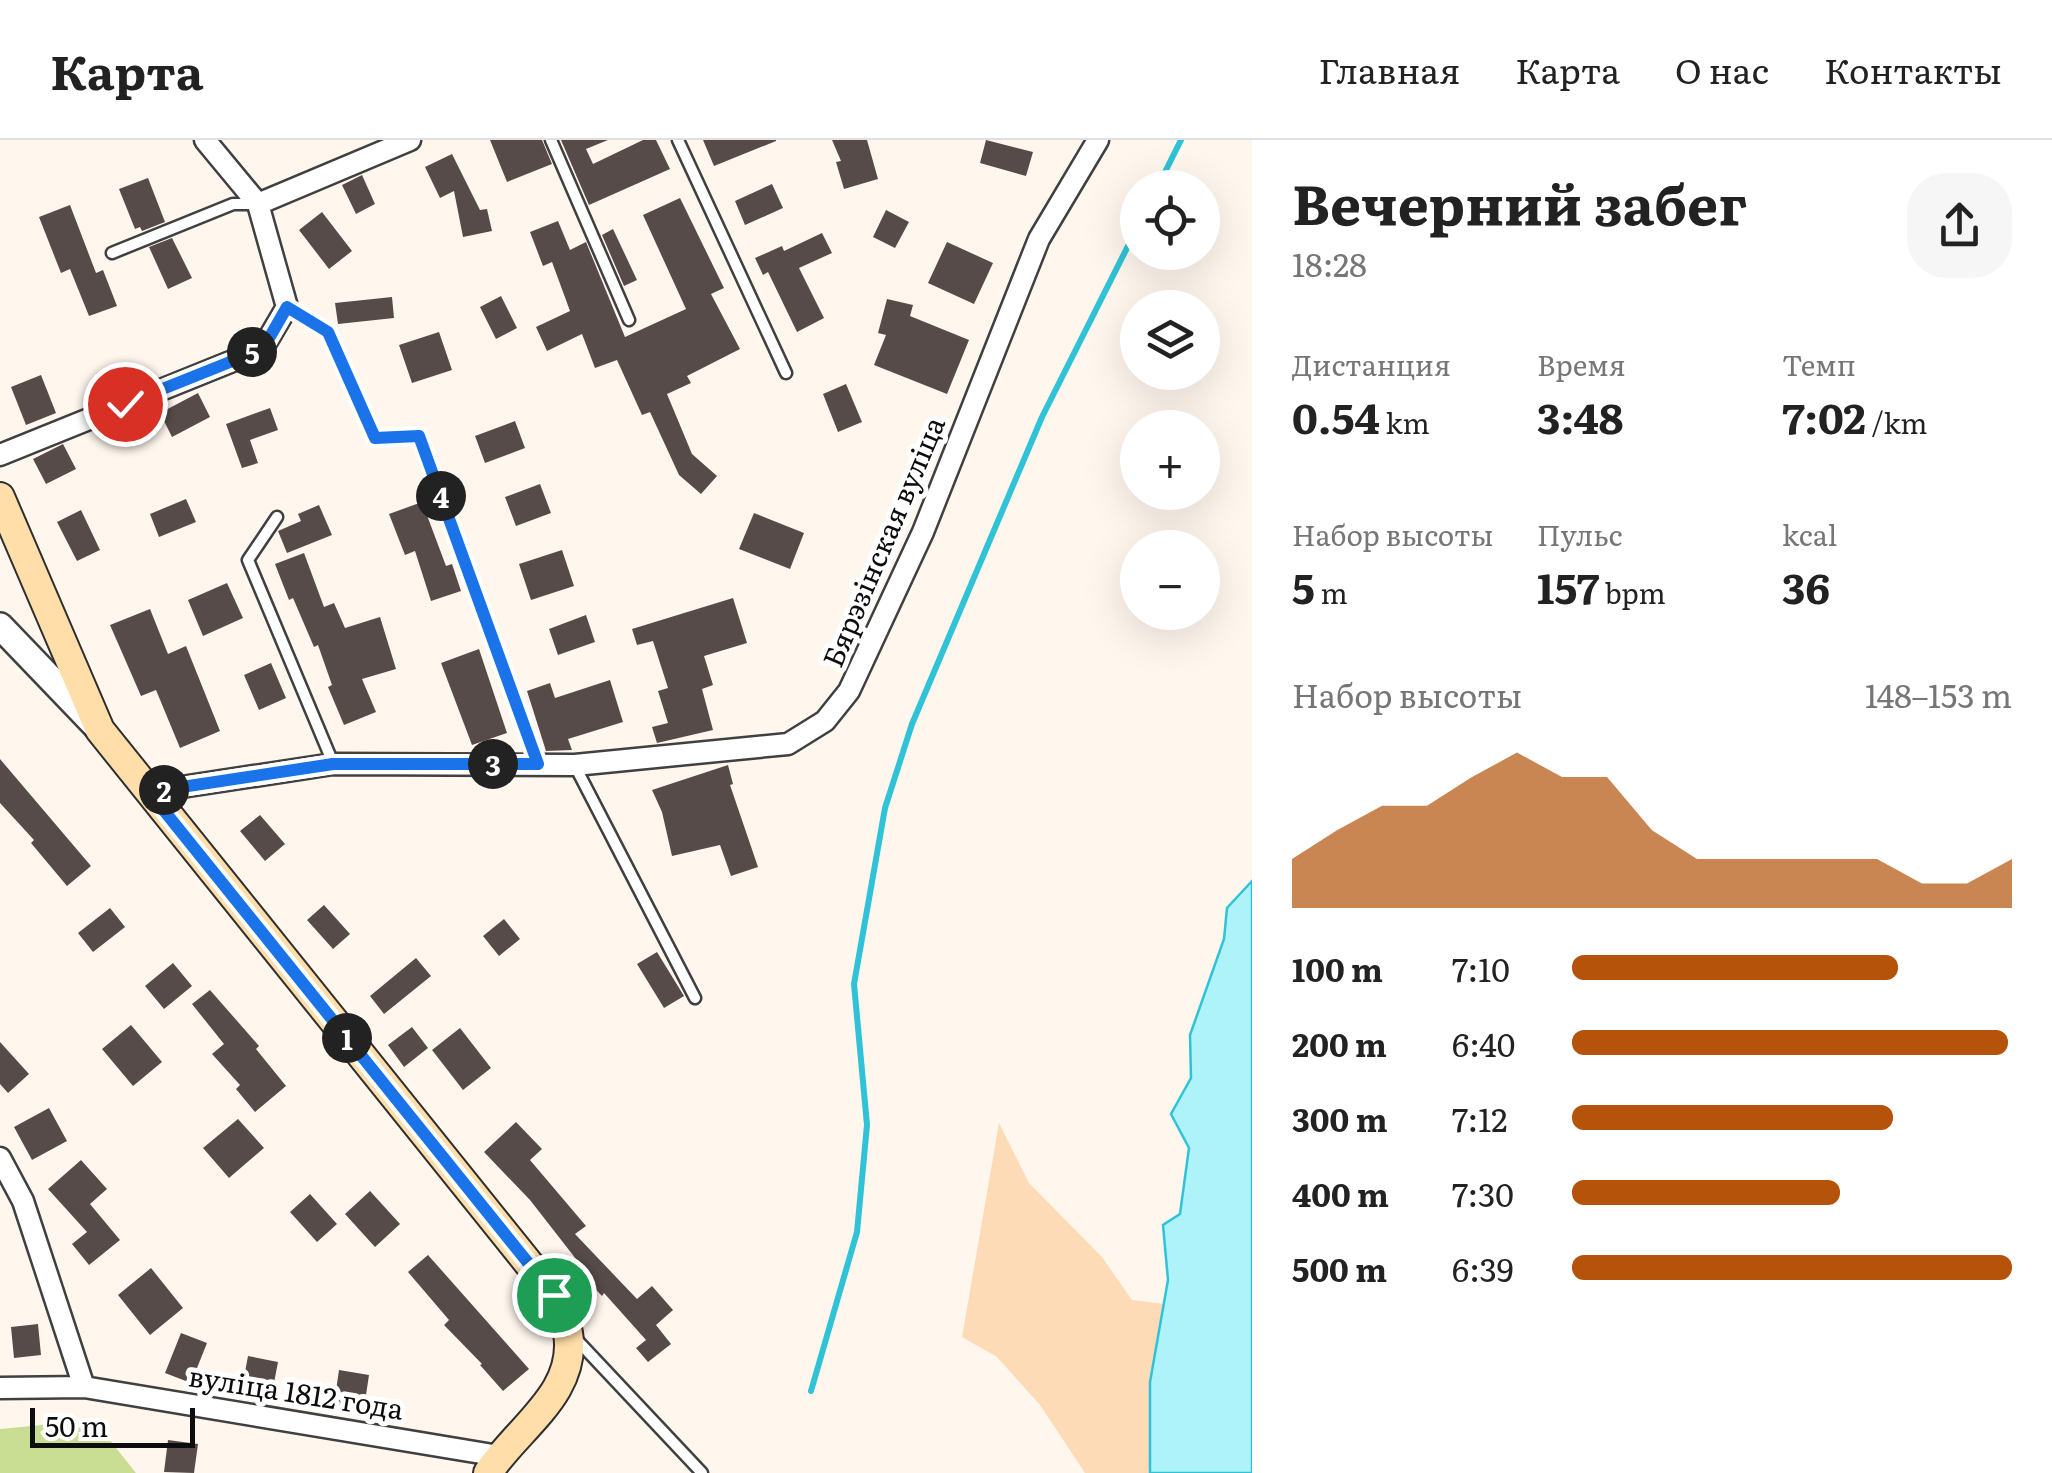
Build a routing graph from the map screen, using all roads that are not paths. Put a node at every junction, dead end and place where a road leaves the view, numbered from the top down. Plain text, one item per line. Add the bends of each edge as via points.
1 (205, 140) edge
2 (410, 140) edge
3 (550, 140) edge
4 (678, 140) edge
5 (1098, 140) edge
6 (258, 204) junction
7 (112, 253) dead end
8 (287, 307) junction
9 (630, 320) dead end
10 (786, 373) dead end
11 (0, 455) edge
12 (0, 498) edge
13 (277, 517) dead end
14 (5, 531) edge
15 (0, 626) edge
16 (100, 730) junction
17 (333, 764) junction
18 (538, 764) junction
19 (575, 765) junction
20 (149, 792) junction
21 (695, 998) dead end
22 (0, 1158) edge
23 (568, 1331) junction
24 (84, 1387) junction
25 (0, 1388) edge
26 (493, 1464) edge
27 (702, 1473) edge

1 - 6 street
2 - 6 street
3 - 9 lane
4 - 10 lane
5 - 19 street, Бярэзінская вуліца via 1039,239 909,565 849,692 824,721 788,744
6 - 7 lane via 233,204
6 - 8 street
8 - 11 street via 268,340 250,354
8 - 18 lane via 328,332 375,438 419,436
12 - 14 main road
13 - 17 lane via 248,560
14 - 16 main road
15 - 16 street
16 - 20 main road
17 - 18 street, Бярэзінская вуліца
17 - 20 street, Бярэзінская вуліца
18 - 19 street, Бярэзінская вуліца
19 - 21 lane
20 - 23 main road via 554,1295
22 - 24 street via 23,1201
23 - 26 main road via 561,1384
23 - 27 lane
24 - 25 street, вуліца 1812 года
24 - 26 street, вуліца 1812 года

